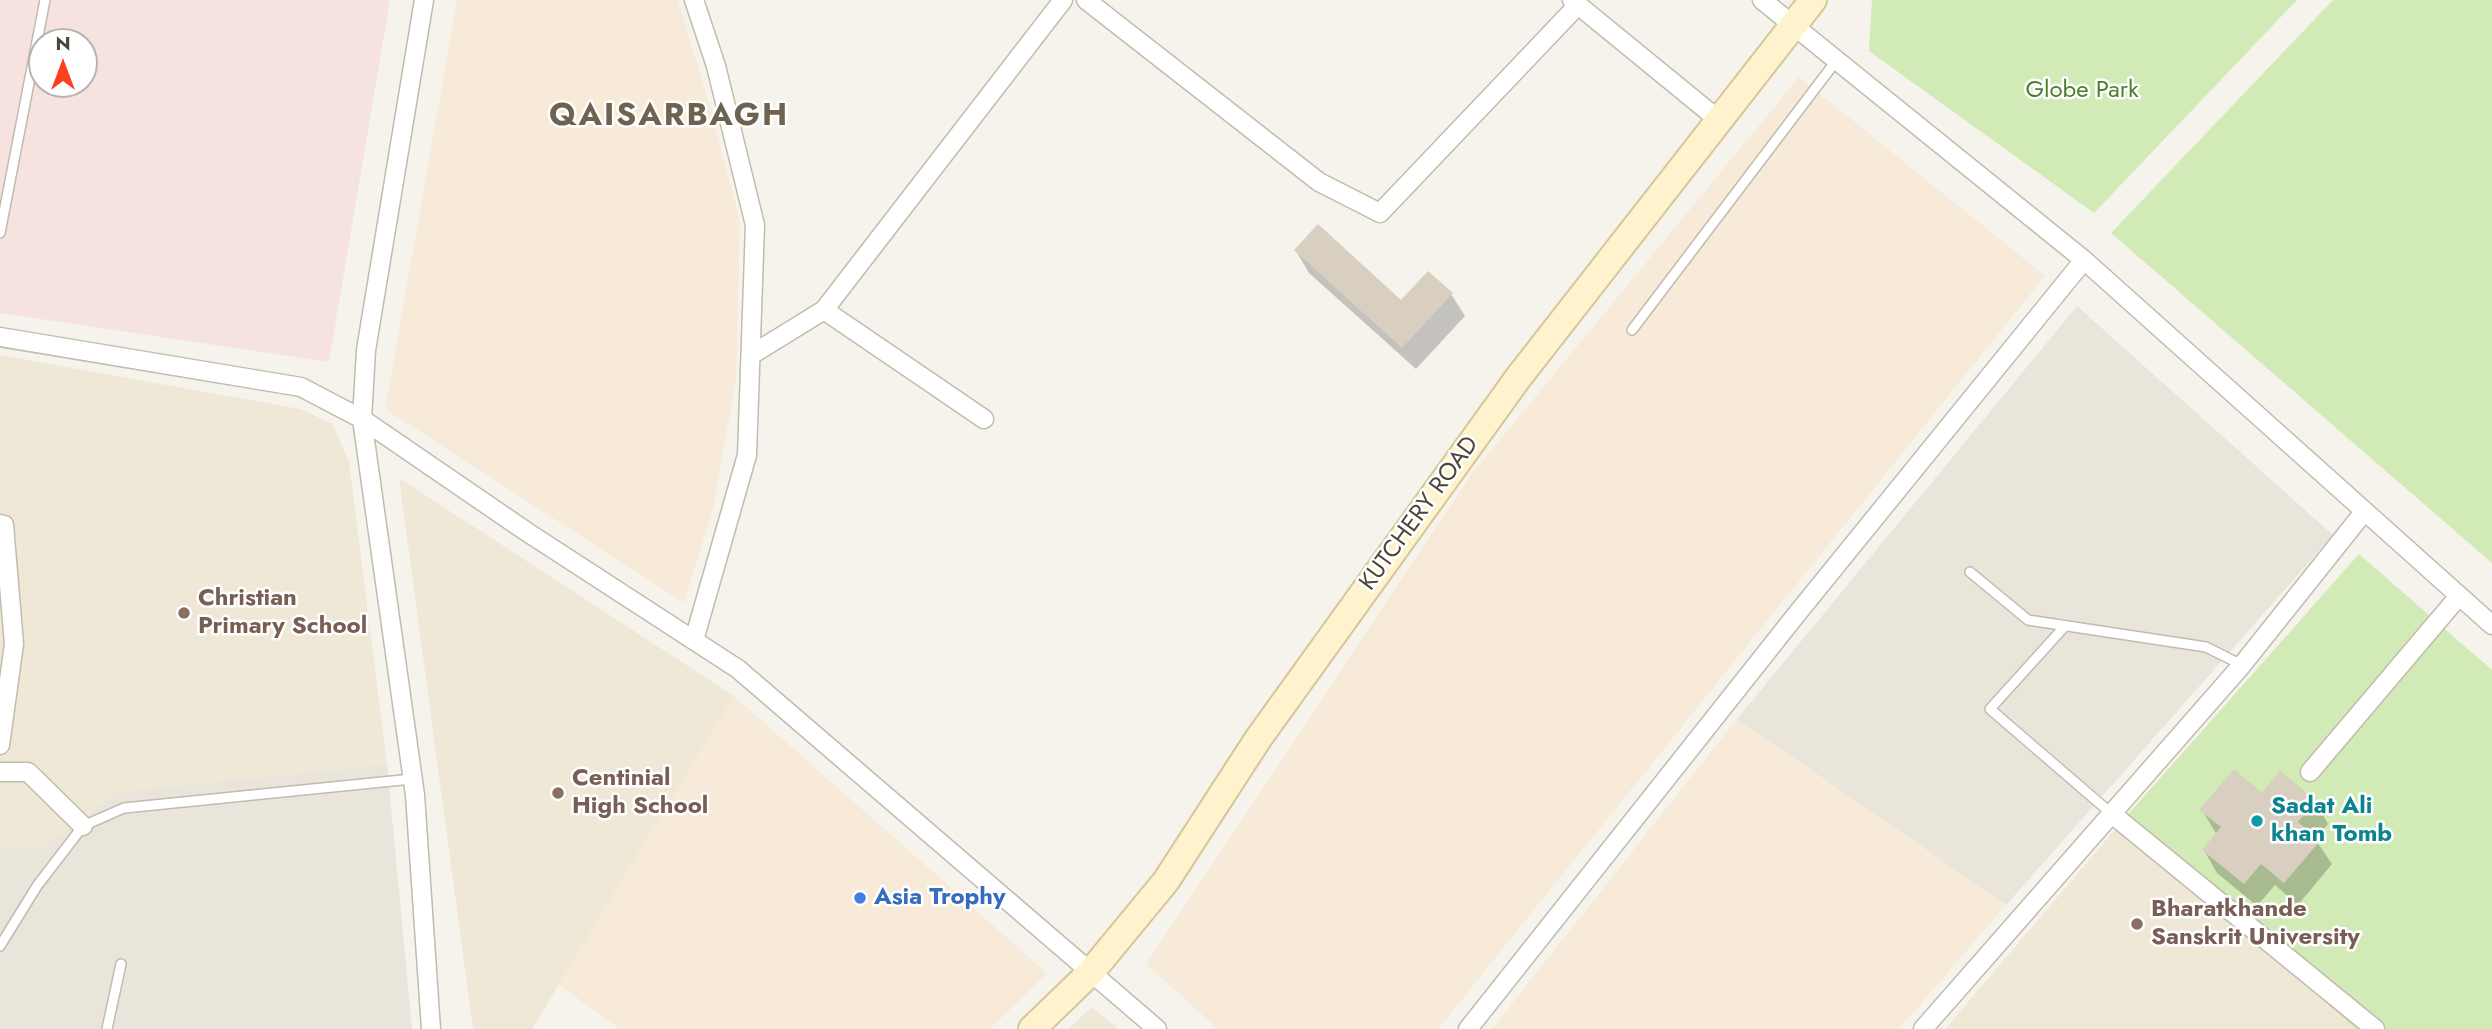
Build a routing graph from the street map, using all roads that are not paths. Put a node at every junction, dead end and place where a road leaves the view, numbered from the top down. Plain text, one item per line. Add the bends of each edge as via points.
1 (45, 0) edge
2 (424, 0) edge
3 (694, 0) edge
4 (1063, 0) edge
5 (1086, 0) edge
6 (1762, 0) edge
7 (1813, 0) edge
8 (1575, 2) edge
9 (1794, 27) junction
10 (1836, 61) junction
11 (1720, 121) junction
12 (0, 233) edge
13 (2084, 260) junction
14 (824, 310) junction
15 (1632, 330) dead end
16 (0, 337) edge
17 (751, 355) junction
18 (362, 419) junction
19 (984, 419) dead end
20 (2364, 512) junction
21 (0, 524) edge
22 (1970, 572) dead end
23 (2459, 596) junction
24 (2492, 625) edge
25 (2065, 626) junction
26 (694, 640) junction
27 (2242, 665) junction
28 (0, 746) edge
29 (0, 772) edge
30 (2311, 772) dead end
31 (412, 779) junction
32 (2112, 814) junction
33 (83, 826) junction
34 (0, 946) edge
35 (121, 964) dead end
36 (1091, 972) junction
37 (107, 1029) edge
38 (431, 1029) edge
39 (1032, 1029) edge
40 (1157, 1029) edge
41 (1468, 1029) edge
42 (1923, 1029) edge
43 (2375, 1029) edge

1 - 12 lane
2 - 18 street via 366,350
3 - 17 street via 716,66 755,225
4 - 14 street
5 - 8 street via 1319,182 1380,213
6 - 9 street
7 - 9 street, KUTCHERY ROAD
8 - 11 street
9 - 10 street
9 - 11 street, KUTCHERY ROAD
10 - 13 street
10 - 15 lane
11 - 36 street, KUTCHERY ROAD via 1518,378 1258,739 1166,881
13 - 20 street
13 - 41 street
14 - 17 street
14 - 19 street
16 - 18 street via 302,387
17 - 26 street via 747,455
18 - 26 street
18 - 31 street
20 - 23 street
20 - 27 street
21 - 28 street via 4,525 14,644
22 - 25 lane via 2028,620
23 - 24 street
23 - 30 street
25 - 27 lane via 2206,647
25 - 32 lane via 1990,709
26 - 36 street via 738,669
27 - 32 street
29 - 33 street via 28,772
31 - 33 lane via 124,808
31 - 38 street
32 - 42 street
32 - 43 street
33 - 34 lane via 37,886
35 - 37 lane
36 - 39 street, KUTCHERY ROAD
36 - 40 street

